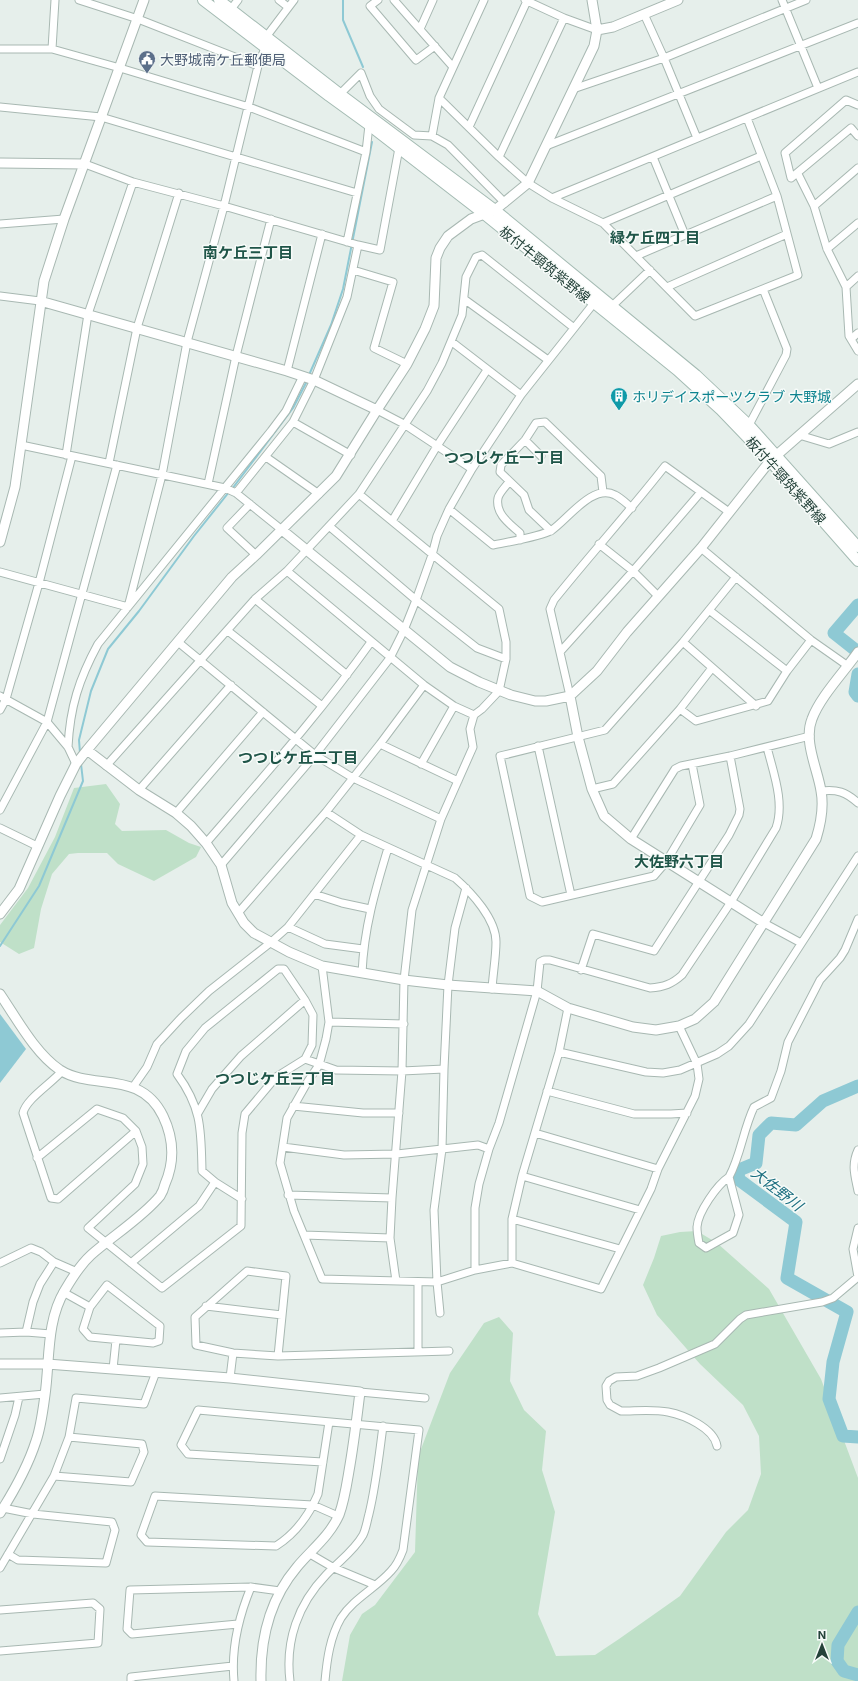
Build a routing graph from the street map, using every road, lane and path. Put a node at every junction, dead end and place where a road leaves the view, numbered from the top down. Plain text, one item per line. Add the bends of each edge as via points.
1 (55, 0) edge
2 (79, 0) edge
3 (144, 0) edge
4 (203, 0) edge
5 (219, 0) edge
6 (238, 0) edge
7 (279, 0) edge
8 (294, 0) edge
9 (378, 0) edge
10 (394, 0) edge
11 (433, 0) edge
12 (484, 0) edge
13 (592, 0) edge
14 (678, 0) edge
15 (782, 0) edge
16 (806, 0) edge
17 (526, 1) edge
18 (288, 7) junction
19 (786, 8) junction
20 (231, 9) junction
21 (644, 14) junction
22 (564, 18) junction
23 (138, 19) junction
24 (858, 22) edge
25 (420, 29) junction
26 (597, 30) junction
27 (266, 37) junction
28 (801, 45) junction
29 (435, 46) junction
30 (265, 48) junction
31 (52, 49) junction
32 (0, 50) edge
33 (664, 58) junction
34 (258, 66) junction
35 (453, 67) junction
36 (120, 68) junction
37 (858, 72) edge
38 (818, 88) junction
39 (573, 89) junction
40 (340, 94) junction
41 (678, 94) junction
42 (439, 98) junction
43 (858, 105) edge
44 (0, 107) edge
45 (249, 107) junction
46 (101, 117) junction
47 (747, 118) junction
48 (369, 125) junction
49 (469, 127) junction
50 (432, 136) junction
51 (858, 136) edge
52 (697, 138) junction
53 (546, 146) junction
54 (399, 148) junction
55 (366, 152) junction
56 (762, 156) junction
57 (236, 157) junction
58 (499, 157) junction
59 (653, 157) junction
60 (0, 163) edge
61 (85, 164) junction
62 (858, 168) edge
63 (798, 174) junction
64 (133, 182) junction
65 (528, 183) junction
66 (180, 193) junction
67 (356, 193) junction
68 (669, 196) junction
69 (777, 196) junction
70 (552, 198) junction
71 (505, 203) junction
72 (224, 206) junction
73 (814, 206) junction
74 (495, 210) junction
75 (484, 214) junction
76 (64, 219) junction
77 (271, 219) junction
78 (603, 223) junction
79 (858, 223) edge
80 (0, 224) edge
81 (322, 234) junction
82 (787, 234) junction
83 (685, 235) junction
84 (347, 242) junction
85 (358, 244) junction
86 (827, 249) junction
87 (636, 256) junction
88 (353, 270) junction
89 (650, 270) junction
90 (858, 276) edge
91 (667, 287) junction
92 (846, 287) junction
93 (763, 289) junction
94 (0, 296) edge
95 (464, 298) junction
96 (40, 301) junction
97 (594, 302) junction
98 (609, 309) junction
99 (88, 314) junction
100 (136, 328) junction
101 (574, 328) junction
102 (858, 333) edge
103 (851, 340) junction
104 (187, 342) junction
105 (452, 342) junction
106 (858, 351) edge
107 (236, 356) junction
108 (548, 360) junction
109 (407, 364) junction
110 (488, 370) junction
111 (287, 371) junction
112 (303, 376) junction
113 (314, 380) junction
114 (858, 384) edge
115 (521, 395) junction
116 (377, 410) junction
117 (293, 422) junction
118 (404, 424) junction
119 (749, 425) junction
120 (858, 432) edge
121 (799, 435) junction
122 (525, 440) junction
123 (21, 445) junction
124 (437, 446) junction
125 (69, 455) junction
126 (351, 455) junction
127 (540, 456) dead end
128 (266, 457) junction
129 (773, 459) junction
130 (113, 464) junction
131 (472, 469) junction
132 (162, 474) junction
133 (509, 482) junction
134 (208, 484) junction
135 (225, 488) junction
136 (602, 492) junction
137 (701, 492) junction
138 (236, 493) junction
139 (319, 494) junction
140 (359, 494) junction
141 (250, 504) junction
142 (632, 508) junction
143 (449, 509) junction
144 (729, 512) junction
145 (392, 521) junction
146 (329, 526) junction
147 (282, 530) junction
148 (551, 531) junction
149 (520, 540) junction
150 (0, 542) edge
151 (599, 544) junction
152 (858, 546) edge
153 (701, 548) junction
154 (306, 550) junction
155 (432, 555) junction
156 (256, 556) junction
157 (858, 561) edge
158 (287, 571) junction
159 (633, 571) junction
160 (0, 572) edge
161 (736, 577) junction
162 (39, 583) junction
163 (82, 594) junction
164 (658, 596) junction
165 (255, 599) junction
166 (416, 600) junction
167 (128, 607) junction
168 (709, 610) junction
169 (404, 630) junction
170 (228, 631) junction
171 (811, 640) junction
172 (178, 642) junction
173 (371, 642) junction
174 (683, 642) junction
175 (560, 652) junction
176 (858, 652) edge
177 (390, 658) junction
178 (200, 659) junction
179 (506, 659) junction
180 (849, 664) junction
181 (712, 668) junction
182 (787, 672) junction
183 (347, 675) junction
184 (231, 685) junction
185 (424, 685) junction
186 (499, 691) junction
187 (570, 696) junction
188 (3, 698) edge
189 (322, 706) junction
190 (454, 706) junction
191 (756, 706) junction
192 (680, 708) junction
193 (0, 710) edge
194 (263, 712) junction
195 (474, 714) junction
196 (47, 722) junction
197 (810, 736) junction
198 (578, 737) junction
199 (296, 739) junction
200 (380, 744) junction
201 (538, 746) junction
202 (68, 747) junction
203 (767, 747) junction
204 (87, 750) junction
205 (315, 755) junction
206 (730, 756) junction
207 (76, 764) junction
208 (421, 764) junction
209 (692, 764) junction
210 (106, 766) junction
211 (353, 778) junction
212 (458, 781) junction
213 (592, 789) junction
214 (139, 790) junction
215 (821, 791) junction
216 (858, 803) edge
217 (0, 810) edge
218 (326, 812) junction
219 (176, 813) junction
220 (441, 819) junction
221 (0, 828) edge
222 (361, 835) junction
223 (630, 839) junction
224 (206, 843) junction
225 (37, 846) junction
226 (388, 848) junction
227 (858, 856) edge
228 (666, 862) junction
229 (221, 865) junction
230 (426, 866) junction
231 (697, 882) junction
232 (466, 888) junction
233 (314, 894) junction
234 (571, 896) junction
235 (730, 902) junction
236 (370, 909) junction
237 (238, 913) junction
238 (0, 914) edge
239 (858, 919) edge
240 (764, 923) junction
241 (288, 926) junction
242 (270, 943) junction
243 (801, 943) junction
244 (363, 949) junction
245 (322, 966) junction
246 (581, 970) junction
247 (362, 973) junction
248 (404, 980) junction
249 (448, 985) junction
250 (492, 989) junction
251 (537, 991) junction
252 (0, 994) edge
253 (305, 1000) junction
254 (568, 1008) junction
255 (329, 1022) junction
256 (404, 1024) junction
257 (679, 1026) junction
258 (559, 1052) junction
259 (305, 1059) junction
260 (697, 1064) junction
261 (319, 1065) junction
262 (444, 1069) junction
263 (62, 1071) junction
264 (402, 1071) junction
265 (133, 1087) junction
266 (547, 1091) junction
267 (293, 1106) junction
268 (399, 1112) junction
269 (687, 1112) junction
270 (198, 1113) junction
271 (136, 1131) junction
272 (535, 1133) junction
273 (282, 1147) junction
274 (442, 1149) junction
275 (489, 1149) junction
276 (858, 1150) edge
277 (396, 1154) junction
278 (37, 1158) junction
279 (658, 1168) junction
280 (522, 1176) junction
281 (729, 1177) junction
282 (215, 1182) junction
283 (858, 1191) edge
284 (288, 1195) junction
285 (392, 1198) junction
286 (242, 1199) junction
287 (640, 1210) junction
288 (512, 1219) junction
289 (858, 1228) edge
290 (304, 1235) junction
291 (390, 1238) junction
292 (105, 1244) junction
293 (620, 1250) junction
294 (54, 1262) junction
295 (0, 1263) edge
296 (131, 1263) junction
297 (512, 1263) junction
298 (475, 1270) junction
299 (77, 1272) junction
300 (858, 1277) edge
301 (396, 1281) junction
302 (418, 1282) junction
303 (437, 1282) junction
304 (63, 1292) junction
305 (206, 1306) junction
306 (90, 1307) junction
307 (440, 1313) dead end
308 (282, 1315) junction
309 (26, 1332) junction
310 (0, 1333) edge
311 (51, 1334) junction
312 (116, 1340) junction
313 (418, 1351) junction
314 (449, 1351) dead end
315 (233, 1353) junction
316 (278, 1356) junction
317 (0, 1364) edge
318 (47, 1364) junction
319 (113, 1369) junction
320 (156, 1372) junction
321 (230, 1378) junction
322 (360, 1392) junction
323 (45, 1394) junction
324 (19, 1397) junction
325 (0, 1398) edge
326 (425, 1398) dead end
327 (329, 1422) junction
328 (356, 1424) junction
329 (383, 1426) junction
330 (69, 1437) junction
331 (718, 1446) dead end
332 (0, 1459) edge
333 (323, 1462) junction
334 (54, 1476) junction
335 (313, 1505) junction
336 (2, 1510) edge
337 (33, 1514) junction
338 (338, 1516) junction
339 (8, 1554) junction
340 (310, 1554) junction
341 (0, 1568) edge
342 (334, 1568) junction
343 (375, 1585) junction
344 (251, 1587) junction
345 (280, 1591) junction
346 (0, 1610) edge
347 (238, 1624) junction
348 (0, 1651) edge
349 (233, 1666) junction
350 (131, 1681) edge
351 (234, 1681) edge
352 (261, 1681) edge
353 (290, 1681) edge
354 (325, 1681) edge

1 - 31 street
2 - 23 street
3 - 23 street
4 - 30 main road, 板付牛頸筑紫野線
5 - 20 main road, 板付牛頸筑紫野線
6 - 20 street
7 - 18 street
8 - 18 street
9 - 29 street via 370,6 416,60
10 - 25 street
11 - 25 street
12 - 35 street
13 - 26 street
14 - 21 street
15 - 19 street
16 - 19 street
17 - 22 street
17 - 49 street
18 - 27 street
19 - 28 street
19 - 33 street
20 - 27 main road, 板付牛頸筑紫野線
21 - 26 street via 613,27
21 - 33 street
22 - 26 street
22 - 58 street
23 - 34 street
23 - 36 street
24 - 28 street
25 - 29 street
26 - 39 street via 594,46
27 - 40 main road, 板付牛頸筑紫野線
28 - 38 street
28 - 41 street
29 - 35 street
30 - 34 street
30 - 48 main road, 板付牛頸筑紫野線
31 - 32 street
31 - 36 street
33 - 39 street
33 - 41 street
34 - 45 street
35 - 42 street
36 - 45 street
36 - 46 street
37 - 38 street
38 - 47 street
39 - 53 street
40 - 50 street via 361,73 370,96 379,109 414,135
40 - 74 main road, 板付牛頸筑紫野線
41 - 52 street
41 - 53 street
42 - 49 street
42 - 50 street
43 - 63 street via 846,100 785,153 791,178
44 - 46 street
45 - 55 street
45 - 57 street
46 - 57 street
46 - 61 street
47 - 52 street
47 - 56 street
48 - 54 main road, 板付牛頸筑紫野線
48 - 55 street
49 - 58 street
50 - 71 street via 448,145
51 - 63 street via 851,128
52 - 59 street
53 - 65 street
54 - 75 main road, 板付牛頸筑紫野線
54 - 85 street via 380,250
55 - 67 street
56 - 68 street
56 - 69 street
57 - 67 street
57 - 72 street
58 - 65 street
59 - 68 street
59 - 70 street
60 - 61 street
61 - 64 street
61 - 76 street
62 - 73 street
63 - 73 street
64 - 66 street
64 - 99 street
65 - 70 street
65 - 71 street
66 - 72 street
66 - 100 street
67 - 84 street
68 - 78 street
68 - 83 street
69 - 82 street
69 - 83 street
70 - 78 street
71 - 74 street
72 - 77 street
72 - 104 street
73 - 86 street
74 - 75 street
74 - 98 main road, 板付牛頸筑紫野線
75 - 97 main road, 板付牛頸筑紫野線
75 - 109 street via 471,219 448,236 440,248 436,258 434,306
76 - 80 street
76 - 96 street via 49,263
77 - 81 street
77 - 107 street
78 - 87 street
79 - 86 street
81 - 84 street
81 - 111 street
82 - 91 street
82 - 93 street via 798,275
83 - 87 street
84 - 85 street
85 - 88 street
86 - 92 street
87 - 89 street
88 - 109 street via 393,282 374,348
88 - 113 street via 347,297
89 - 91 street
89 - 98 street
90 - 92 street
91 - 93 street via 695,316
92 - 103 street
93 - 119 street via 787,349
94 - 96 street
95 - 101 street via 466,277 476,256 482,255
95 - 105 street via 462,315
95 - 108 street
96 - 99 street
96 - 123 street
97 - 98 main road, 板付牛頸筑紫野線
97 - 101 street
98 - 119 main road, 板付牛頸筑紫野線 via 696,375
98 - 129 main road, 板付牛頸筑紫野線
99 - 100 street
99 - 125 street
100 - 104 street
100 - 130 street
101 - 108 street
102 - 103 street
103 - 106 street
104 - 107 street
104 - 132 street
105 - 110 street
105 - 118 street via 427,391
107 - 111 street
107 - 134 street
108 - 115 street
109 - 116 street
110 - 115 street
110 - 124 street
111 - 112 street
112 - 113 street
112 - 135 street via 286,411
113 - 116 street
113 - 117 street
114 - 121 street
115 - 131 street
116 - 118 street
116 - 126 street
117 - 126 street
117 - 128 street
118 - 124 street
118 - 140 street
119 - 129 main road, 板付牛頸筑紫野線
120 - 121 street via 829,444
121 - 129 street
122 - 127 street
122 - 133 street via 500,465 500,472
122 - 136 street via 536,423 545,422 601,476
123 - 125 street
123 - 150 street via 15,487
124 - 131 street
124 - 145 street
125 - 130 street
125 - 162 street
126 - 139 street
128 - 138 street
128 - 139 street
129 - 144 street
129 - 152 main road, 板付牛頸筑紫野線
129 - 157 main road, 板付牛頸筑紫野線
130 - 132 street
130 - 163 street
131 - 143 street
132 - 134 street
132 - 167 street
133 - 148 street via 524,495 529,510
133 - 149 street via 498,497 499,509 505,520 520,533
134 - 135 street
135 - 138 street
135 - 167 street
136 - 142 street via 614,494
136 - 148 street via 581,503
137 - 142 street via 665,466
137 - 144 street
137 - 159 street
138 - 141 street
139 - 147 street
140 - 145 street
140 - 146 street
141 - 147 street
141 - 156 street via 226,528
142 - 151 street
143 - 149 street via 493,545
143 - 155 street
144 - 153 street
145 - 155 street
146 - 154 street
146 - 166 street
147 - 154 street
147 - 156 street
148 - 149 street
151 - 159 street
151 - 175 street via 554,600 550,609
153 - 161 street
153 - 164 street
154 - 158 street
154 - 169 street
155 - 166 street
155 - 179 street via 498,609 506,642
156 - 172 street via 232,577
158 - 165 street
158 - 173 street
159 - 164 street
159 - 175 street
160 - 162 street
161 - 168 street
161 - 171 street
162 - 163 street
162 - 188 street
163 - 167 street
163 - 196 street
164 - 187 street via 597,671
165 - 170 street
165 - 183 street
166 - 169 street
166 - 179 street via 477,648
167 - 202 street via 98,644 88,661 70,719
168 - 174 street
168 - 182 street
169 - 177 street
169 - 186 street via 450,667
170 - 178 street
170 - 189 street
171 - 180 street
171 - 182 street
172 - 178 street
172 - 204 street
173 - 177 street
173 - 183 street
174 - 181 street
174 - 198 street via 605,730
175 - 187 street
176 - 180 street
177 - 185 street
177 - 205 street
178 - 184 street
178 - 210 street
179 - 186 street
180 - 197 street via 811,720
181 - 191 street
181 - 192 street
182 - 191 street via 768,701
183 - 189 street
184 - 194 street
184 - 214 street
185 - 190 street
185 - 200 street
186 - 187 street via 535,701
186 - 195 street
187 - 198 street
188 - 193 street
188 - 196 street
189 - 199 street
190 - 195 street
190 - 208 street
191 - 192 street via 696,721
192 - 213 street via 614,784
194 - 199 street
194 - 219 street
195 - 212 street via 470,729 472,747
196 - 202 street
196 - 217 street
197 - 203 street
197 - 215 street via 810,750
198 - 201 street
198 - 213 street
199 - 205 street
199 - 224 street
200 - 208 street
200 - 211 street
201 - 234 street
201 - 234 street via 500,756 514,827 530,896 542,902
202 - 207 street
203 - 206 street
203 - 235 street via 781,807 780,817 776,828
204 - 207 street
204 - 210 street
205 - 211 street
205 - 229 street
206 - 209 street
206 - 231 street via 739,814
207 - 225 street
208 - 212 street
209 - 223 street via 675,769
209 - 228 street via 700,805
210 - 214 street
211 - 218 street
211 - 220 street
212 - 220 street
213 - 223 street via 604,816
214 - 219 street
215 - 216 street via 834,790
215 - 240 street via 822,820 816,839
218 - 222 street
218 - 237 street
219 - 224 street
220 - 230 street
221 - 225 street
222 - 226 street
222 - 233 street
223 - 228 street
224 - 229 street
225 - 238 street via 19,889
226 - 230 street
226 - 236 street
227 - 243 street
228 - 231 street
228 - 234 street via 654,876
229 - 237 street via 232,903
230 - 232 street via 455,878
230 - 248 street via 412,910
231 - 235 street
231 - 246 street via 654,951 593,934
232 - 249 street via 455,928
232 - 250 street via 492,922 496,941
233 - 236 street
233 - 241 street
235 - 240 street
235 - 246 street via 682,975 673,983 650,988
236 - 244 street
237 - 242 street via 254,933
239 - 281 street via 845,950 820,980 788,1042 772,1098 754,1107 737,1162
240 - 243 street
240 - 257 street via 714,1002 695,1019
241 - 242 street
241 - 244 street via 324,944
242 - 245 street
242 - 265 street via 209,991 181,1018 157,1044 147,1067
243 - 260 street via 746,1028 729,1046
244 - 247 street
245 - 247 street
245 - 255 street
246 - 251 street via 544,960 540,962
247 - 248 street
248 - 249 street
248 - 256 street
249 - 250 street
249 - 262 street
250 - 251 street
251 - 254 street
251 - 275 street via 499,1124
252 - 263 street via 40,1052
253 - 259 street via 313,1015 312,1045
253 - 270 street via 241,1056 212,1089
253 - 270 street via 284,969 278,969 205,1028 186,1051 177,1074 189,1090
254 - 257 street via 633,1027 656,1030
254 - 258 street
255 - 256 street
255 - 261 street
256 - 264 street
257 - 260 street
258 - 260 street via 646,1072 663,1073
258 - 266 street
259 - 261 street
259 - 286 street via 276,1077 245,1114 242,1133
260 - 269 street via 699,1079 695,1096
261 - 264 street via 336,1070
261 - 267 street
262 - 264 street
262 - 274 street
263 - 265 street via 82,1078
263 - 278 street via 24,1108 24,1119
264 - 268 street
265 - 292 street via 150,1098 163,1115 171,1137 173,1154 170,1174 160,1195
266 - 269 street via 634,1114
266 - 272 street
267 - 268 street via 363,1113
267 - 273 street via 287,1118
268 - 277 street
269 - 279 street
270 - 282 street via 202,1171
271 - 278 street via 123,1118 97,1109
271 - 278 street via 58,1199 52,1198
271 - 292 street via 142,1147 143,1164 135,1184 88,1228
272 - 279 street
272 - 280 street
273 - 277 street via 344,1155
273 - 284 street via 280,1163
274 - 275 street via 478,1145
274 - 277 street
274 - 303 street via 434,1210
275 - 298 street via 475,1208
276 - 283 street via 854,1159
277 - 285 street
279 - 287 street
280 - 287 street
280 - 288 street
281 - 281 street via 721,1182 711,1197 697,1226 698,1243 706,1248 733,1233 739,1215
282 - 286 street
282 - 296 street via 199,1206
284 - 285 street
284 - 290 street
285 - 291 street
286 - 296 street via 241,1226 162,1288
287 - 293 street
288 - 293 street
288 - 297 street
289 - 300 street via 853,1249
290 - 291 street
290 - 301 street via 322,1279
291 - 301 street
292 - 296 street
292 - 299 street via 90,1256
293 - 297 street via 600,1289
294 - 295 street via 31,1248
294 - 299 street
294 - 309 street via 40,1284
297 - 298 street
298 - 303 street
299 - 304 street
300 - 331 street via 833,1298 822,1302 746,1315 714,1344 637,1376 616,1377 606,1386 607,1400 610,1405 621,1411 660,1410 680,1416 710,1432
301 - 302 street
302 - 303 street
302 - 313 street
303 - 307 street
304 - 306 street
304 - 311 street
305 - 308 street
305 - 308 street via 247,1270 286,1276
305 - 315 street via 194,1317 196,1345
306 - 312 street via 83,1329 90,1337
306 - 312 street via 107,1285 160,1326 159,1341 153,1343
308 - 316 street
309 - 310 street
309 - 311 street
311 - 318 street
312 - 319 street
313 - 314 street
313 - 316 street
315 - 316 street
315 - 321 street
317 - 318 street
318 - 319 street
318 - 323 street
319 - 320 street
320 - 321 street
320 - 330 street via 144,1404 76,1398
321 - 322 street
322 - 326 street
322 - 328 street
323 - 324 street
323 - 336 street via 37,1440 29,1461
324 - 325 street
324 - 332 street
327 - 328 street
327 - 333 street
327 - 333 street via 198,1410 181,1445 188,1454
328 - 329 street
328 - 338 street via 345,1496
329 - 342 street via 372,1501 363,1534 348,1555
329 - 343 street via 419,1430 403,1550 391,1572
330 - 334 street
330 - 334 street via 142,1444 144,1452 131,1482
333 - 335 street via 318,1494
334 - 337 street
335 - 335 street via 306,1518 276,1546 147,1542 141,1535 155,1496
335 - 338 street
336 - 337 street
337 - 339 street
337 - 339 street via 112,1522 115,1530 106,1563 18,1560
338 - 340 street via 330,1531
339 - 341 street
340 - 342 street
340 - 345 street
342 - 343 street
342 - 353 street via 316,1586 298,1615 290,1652
343 - 354 street via 342,1617 332,1639
344 - 345 street
344 - 347 street
344 - 347 street via 130,1590 127,1629 132,1634
345 - 352 street via 265,1628
346 - 348 street via 93,1603 100,1609 98,1643
347 - 349 street
349 - 350 street via 131,1677
349 - 351 street

